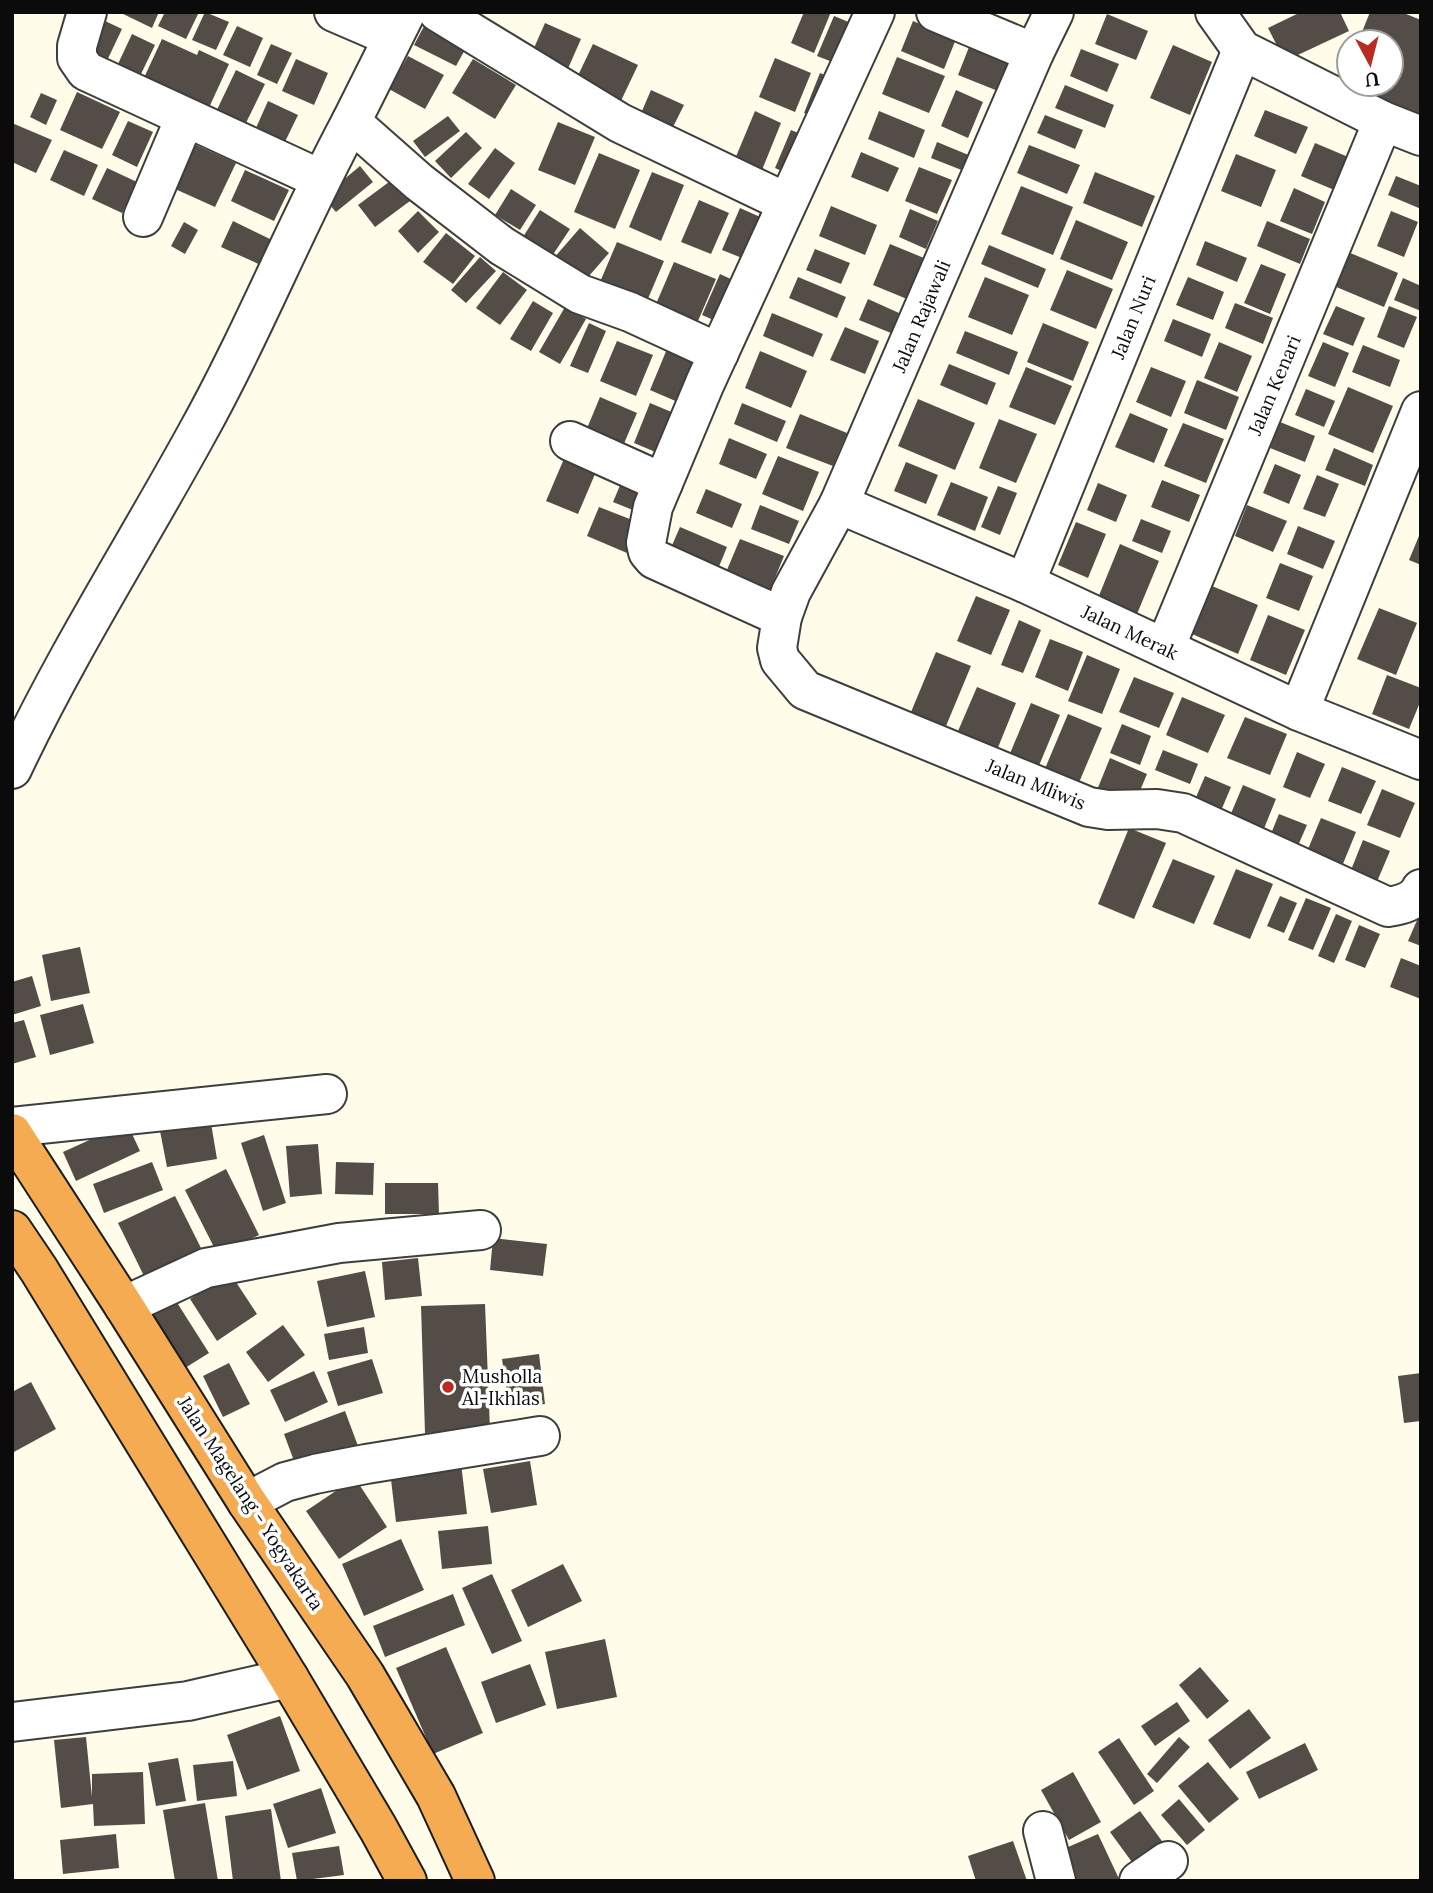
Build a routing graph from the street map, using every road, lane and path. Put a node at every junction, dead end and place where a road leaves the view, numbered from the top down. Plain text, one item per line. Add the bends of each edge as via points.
1 (87, 12) edge
2 (334, 12) edge
3 (438, 12) edge
4 (875, 12) edge
5 (936, 12) edge
6 (1054, 12) edge
7 (1215, 12) edge
8 (399, 25) edge
9 (1242, 50) junction
10 (1034, 53) junction
11 (185, 118) junction
12 (351, 121) junction
13 (1410, 129) edge
14 (320, 179) junction
15 (787, 204) junction
16 (143, 217) dead end
17 (719, 353) junction
18 (1421, 411) edge
19 (570, 441) dead end
20 (663, 483) junction
21 (839, 504) junction
22 (1025, 583) junction
23 (782, 617) junction
24 (1165, 648) junction
25 (1299, 711) junction
26 (1421, 760) edge
27 (12, 769) edge
28 (1421, 889) edge
29 (327, 1094) dead end
30 (12, 1127) edge
31 (12, 1133) edge
32 (12, 1230) edge
33 (481, 1230) dead end
34 (124, 1306) junction
35 (540, 1436) dead end
36 (247, 1502) junction
37 (289, 1678) junction
38 (12, 1722) edge
39 (1043, 1831) dead end
40 (407, 1881) edge
41 (475, 1881) edge
42 (1056, 1881) edge

1 - 11 street via 77,46 77,58 86,71
2 - 8 street
3 - 15 street via 620,123
4 - 15 street
5 - 10 street
6 - 10 street, Jalan Rajawali
7 - 9 street
8 - 12 street
9 - 13 street
9 - 22 street, Jalan Nuri
10 - 21 street, Jalan Rajawali
11 - 14 street
11 - 16 street
12 - 14 street
12 - 17 street via 419,182 502,246 580,294
13 - 24 street, Jalan Kenari
14 - 27 street via 197,434 102,598
15 - 17 street
17 - 20 street
18 - 25 street
19 - 20 street
20 - 23 street via 646,543 654,559
21 - 22 street, Jalan Merak
21 - 23 street, Jalan Rajawali
22 - 24 street, Jalan Merak
23 - 28 street, Jalan Mliwis via 777,648 780,660 805,691 1089,807 1183,813 1388,907 1405,904
24 - 25 street, Jalan Merak
25 - 26 street, Jalan Merak
29 - 30 street
31 - 34 highway, Jalan Magelang - Yogyakarta
32 - 37 highway
33 - 34 street via 338,1243 206,1268
34 - 36 highway, Jalan Magelang - Yogyakarta
35 - 36 street via 315,1474 285,1482
36 - 41 highway, Jalan Magelang - Yogyakarta via 365,1675 436,1796
37 - 38 street via 188,1701
37 - 40 highway
39 - 42 street

